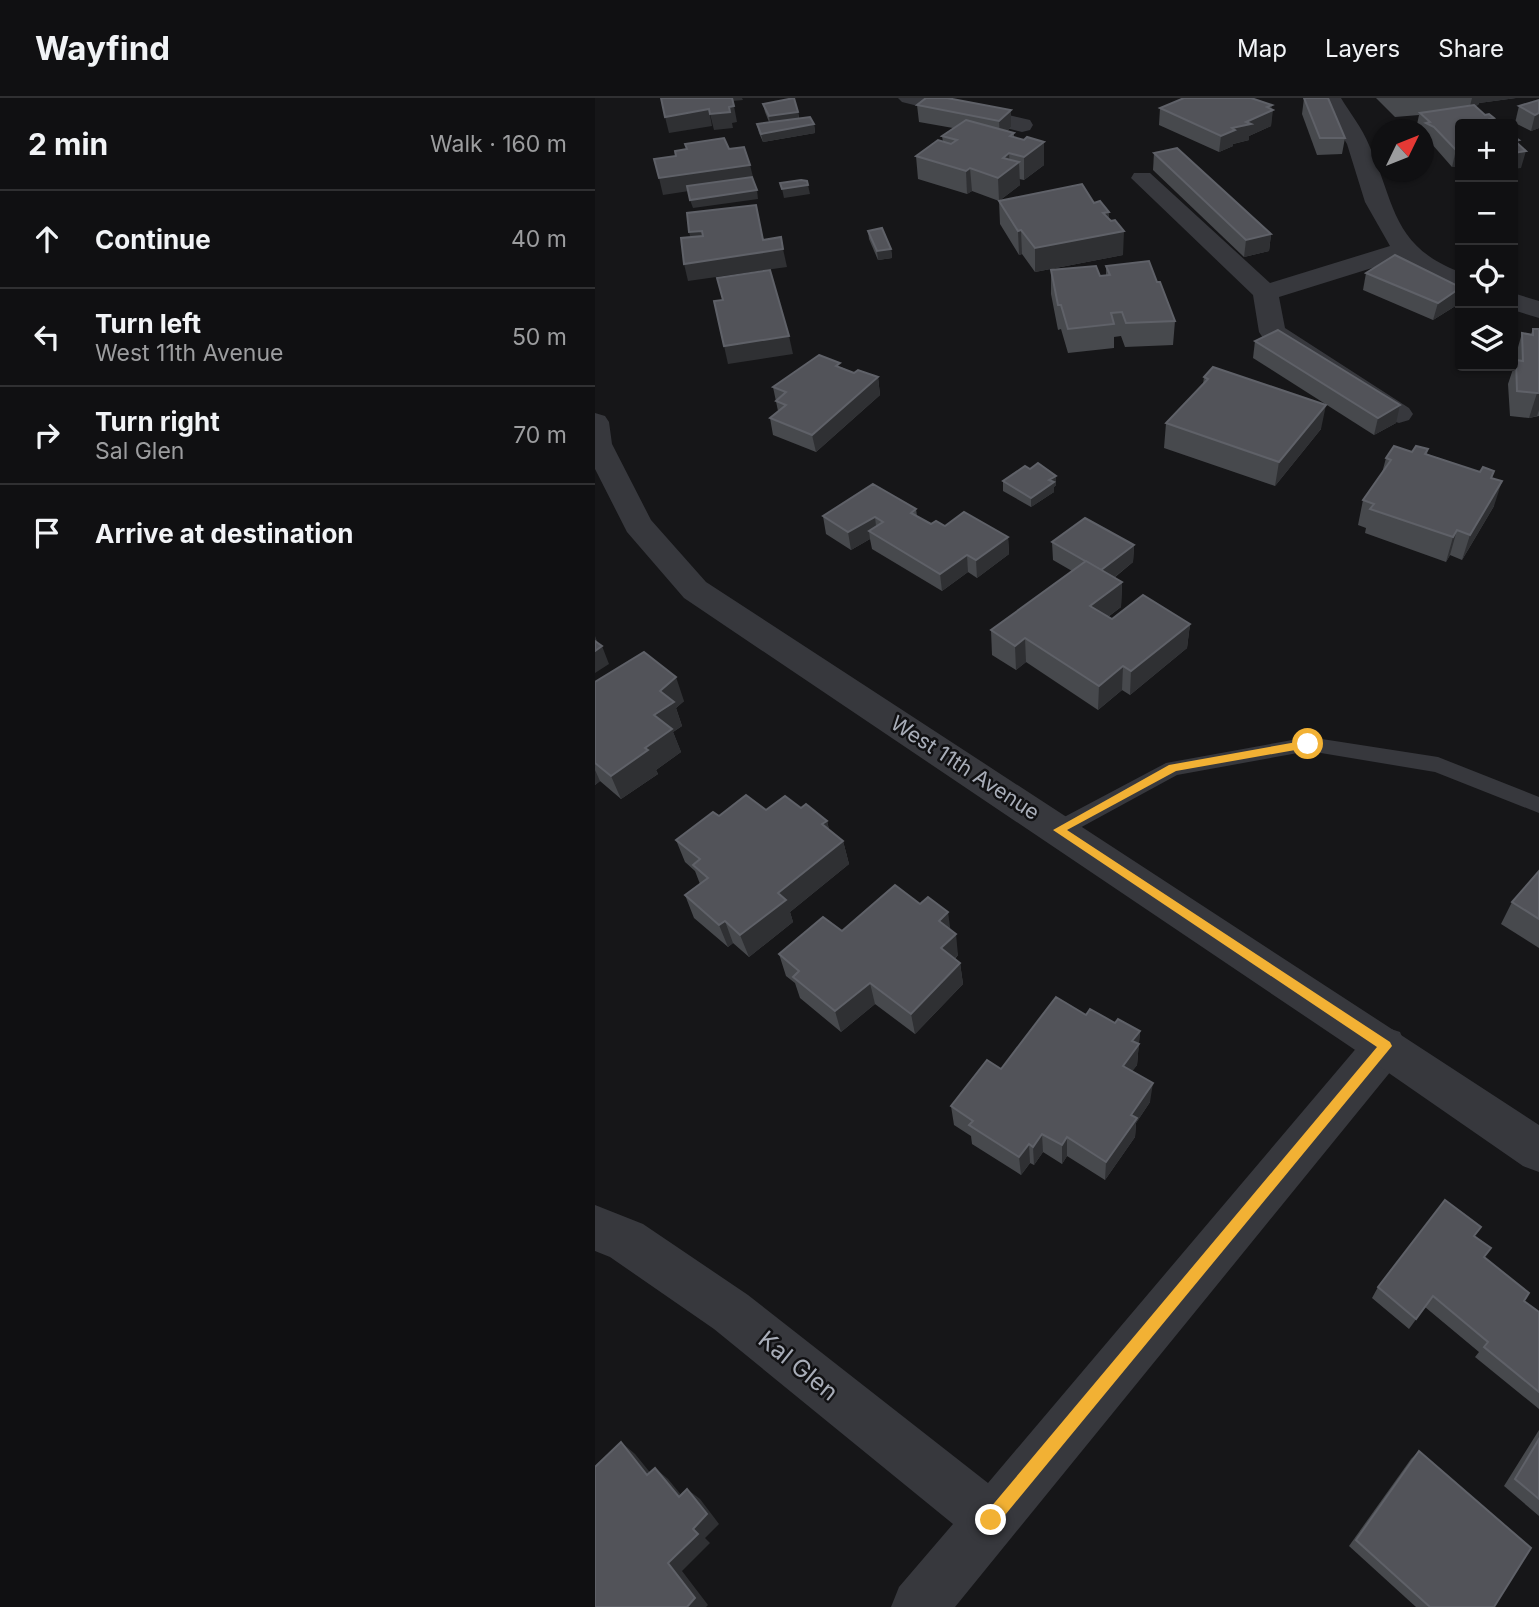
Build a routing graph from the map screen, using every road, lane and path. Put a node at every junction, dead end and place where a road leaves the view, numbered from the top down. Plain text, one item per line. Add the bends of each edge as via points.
1 (909, 98) edge
2 (1331, 98) edge
3 (1022, 125) dead end
4 (1142, 178) dead end
5 (1404, 250) junction
6 (1455, 279) edge
7 (1266, 293) junction
8 (1518, 303) edge
9 (1539, 310) edge
10 (1399, 414) edge
11 (595, 422) edge
12 (1539, 805) edge
13 (1058, 830) junction
14 (1385, 1046) junction
15 (1539, 1151) edge
16 (595, 1228) edge
17 (991, 1520) junction
18 (919, 1607) edge

1 - 3 street
2 - 5 street via 1358,144 1377,202
4 - 7 street
5 - 6 street
5 - 7 street
7 - 10 street via 1272,332
8 - 9 street
11 - 13 street, West 11th Avenue via 597,444 639,525 695,590
12 - 13 lane via 1438,765 1308,744 1173,768
13 - 14 street, West 11th Avenue
14 - 15 street, West 11th Avenue
14 - 17 street
16 - 17 street, Kal Glen via 626,1240 731,1312
17 - 18 street

